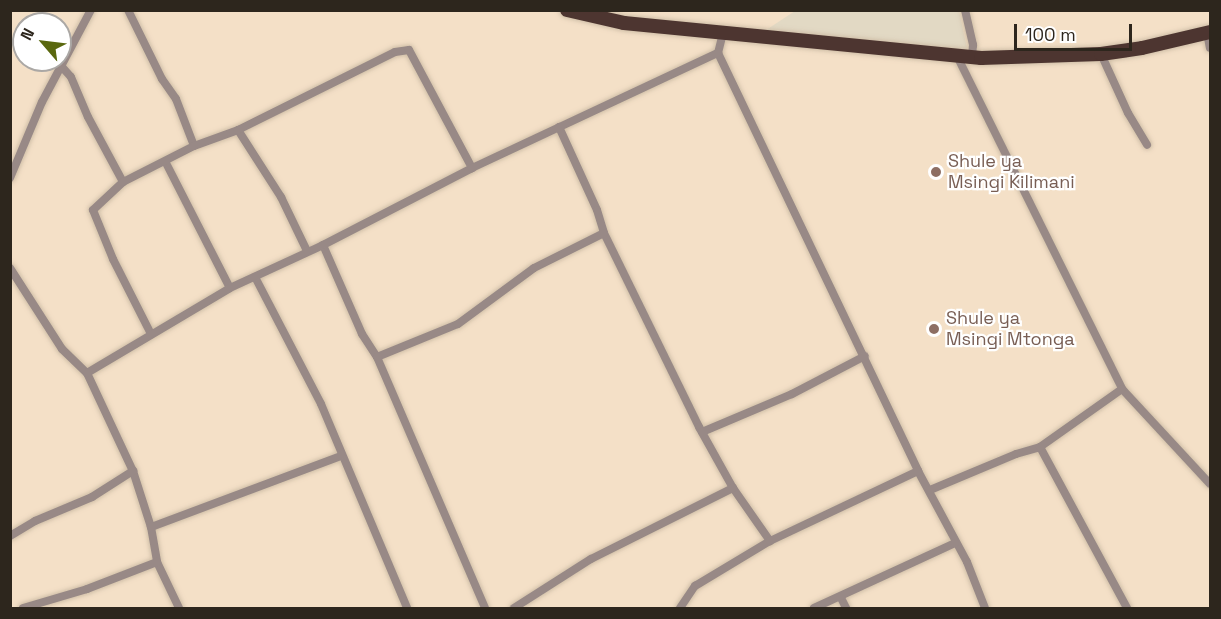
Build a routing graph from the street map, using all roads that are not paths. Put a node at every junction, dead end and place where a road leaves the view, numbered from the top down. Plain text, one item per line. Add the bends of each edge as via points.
1 (91, 10) edge
2 (128, 10) edge
3 (567, 10) edge
4 (965, 10) edge
5 (1209, 32) edge
6 (723, 33) junction
7 (72, 47) edge
8 (1210, 48) edge
9 (717, 53) junction
10 (1101, 54) junction
11 (957, 56) junction
12 (972, 57) junction
13 (59, 72) edge
14 (66, 72) edge
15 (559, 126) junction
16 (238, 130) junction
17 (1147, 145) dead end
18 (194, 146) junction
19 (166, 163) junction
20 (472, 168) junction
21 (10, 178) edge
22 (123, 182) junction
23 (604, 233) junction
24 (323, 245) junction
25 (307, 251) junction
26 (10, 268) edge
27 (255, 277) junction
28 (230, 288) junction
29 (151, 333) junction
30 (865, 356) junction
31 (376, 357) junction
32 (87, 373) junction
33 (1122, 389) junction
34 (702, 432) junction
35 (1040, 447) junction
36 (341, 456) junction
37 (133, 471) junction
38 (918, 471) junction
39 (1210, 484) edge
40 (733, 488) junction
41 (930, 490) junction
42 (152, 526) junction
43 (10, 536) edge
44 (771, 541) junction
45 (955, 543) junction
46 (157, 562) junction
47 (841, 598) junction
48 (23, 609) edge
49 (179, 609) edge
50 (407, 609) edge
51 (485, 609) edge
52 (514, 609) edge
53 (680, 609) edge
54 (814, 609) edge
55 (846, 609) edge
56 (985, 609) edge
57 (1127, 609) edge

1 - 7 street
2 - 18 street via 176,99
3 - 6 highway via 624,23
4 - 12 street
5 - 8 street
5 - 10 highway
6 - 9 street
6 - 11 highway
9 - 15 street
9 - 30 street
10 - 12 highway
10 - 17 street
11 - 12 highway
11 - 33 street
13 - 21 street
14 - 22 street
15 - 20 street
15 - 23 street
16 - 18 street
16 - 20 street via 395,52 409,50
16 - 25 street via 281,197
18 - 19 street
19 - 22 street
19 - 28 street
20 - 24 street
22 - 29 street via 93,210
23 - 31 street via 534,268 458,324
23 - 34 street
24 - 25 street
24 - 31 street
25 - 27 street
26 - 32 street via 62,350
27 - 28 street
27 - 36 street via 321,404
28 - 29 street
29 - 32 street
30 - 34 street via 792,394
30 - 38 street
31 - 51 street
32 - 37 street
33 - 35 street
33 - 39 street
34 - 40 street
35 - 41 street
35 - 57 street
36 - 42 street
36 - 50 street
37 - 42 street
37 - 43 street via 92,497
38 - 41 street
38 - 44 street
40 - 44 street
40 - 52 street via 591,559
41 - 45 street
42 - 46 street
44 - 53 street via 695,586
45 - 47 street
45 - 56 street via 967,562
46 - 48 street
46 - 49 street
47 - 54 street
47 - 55 street

